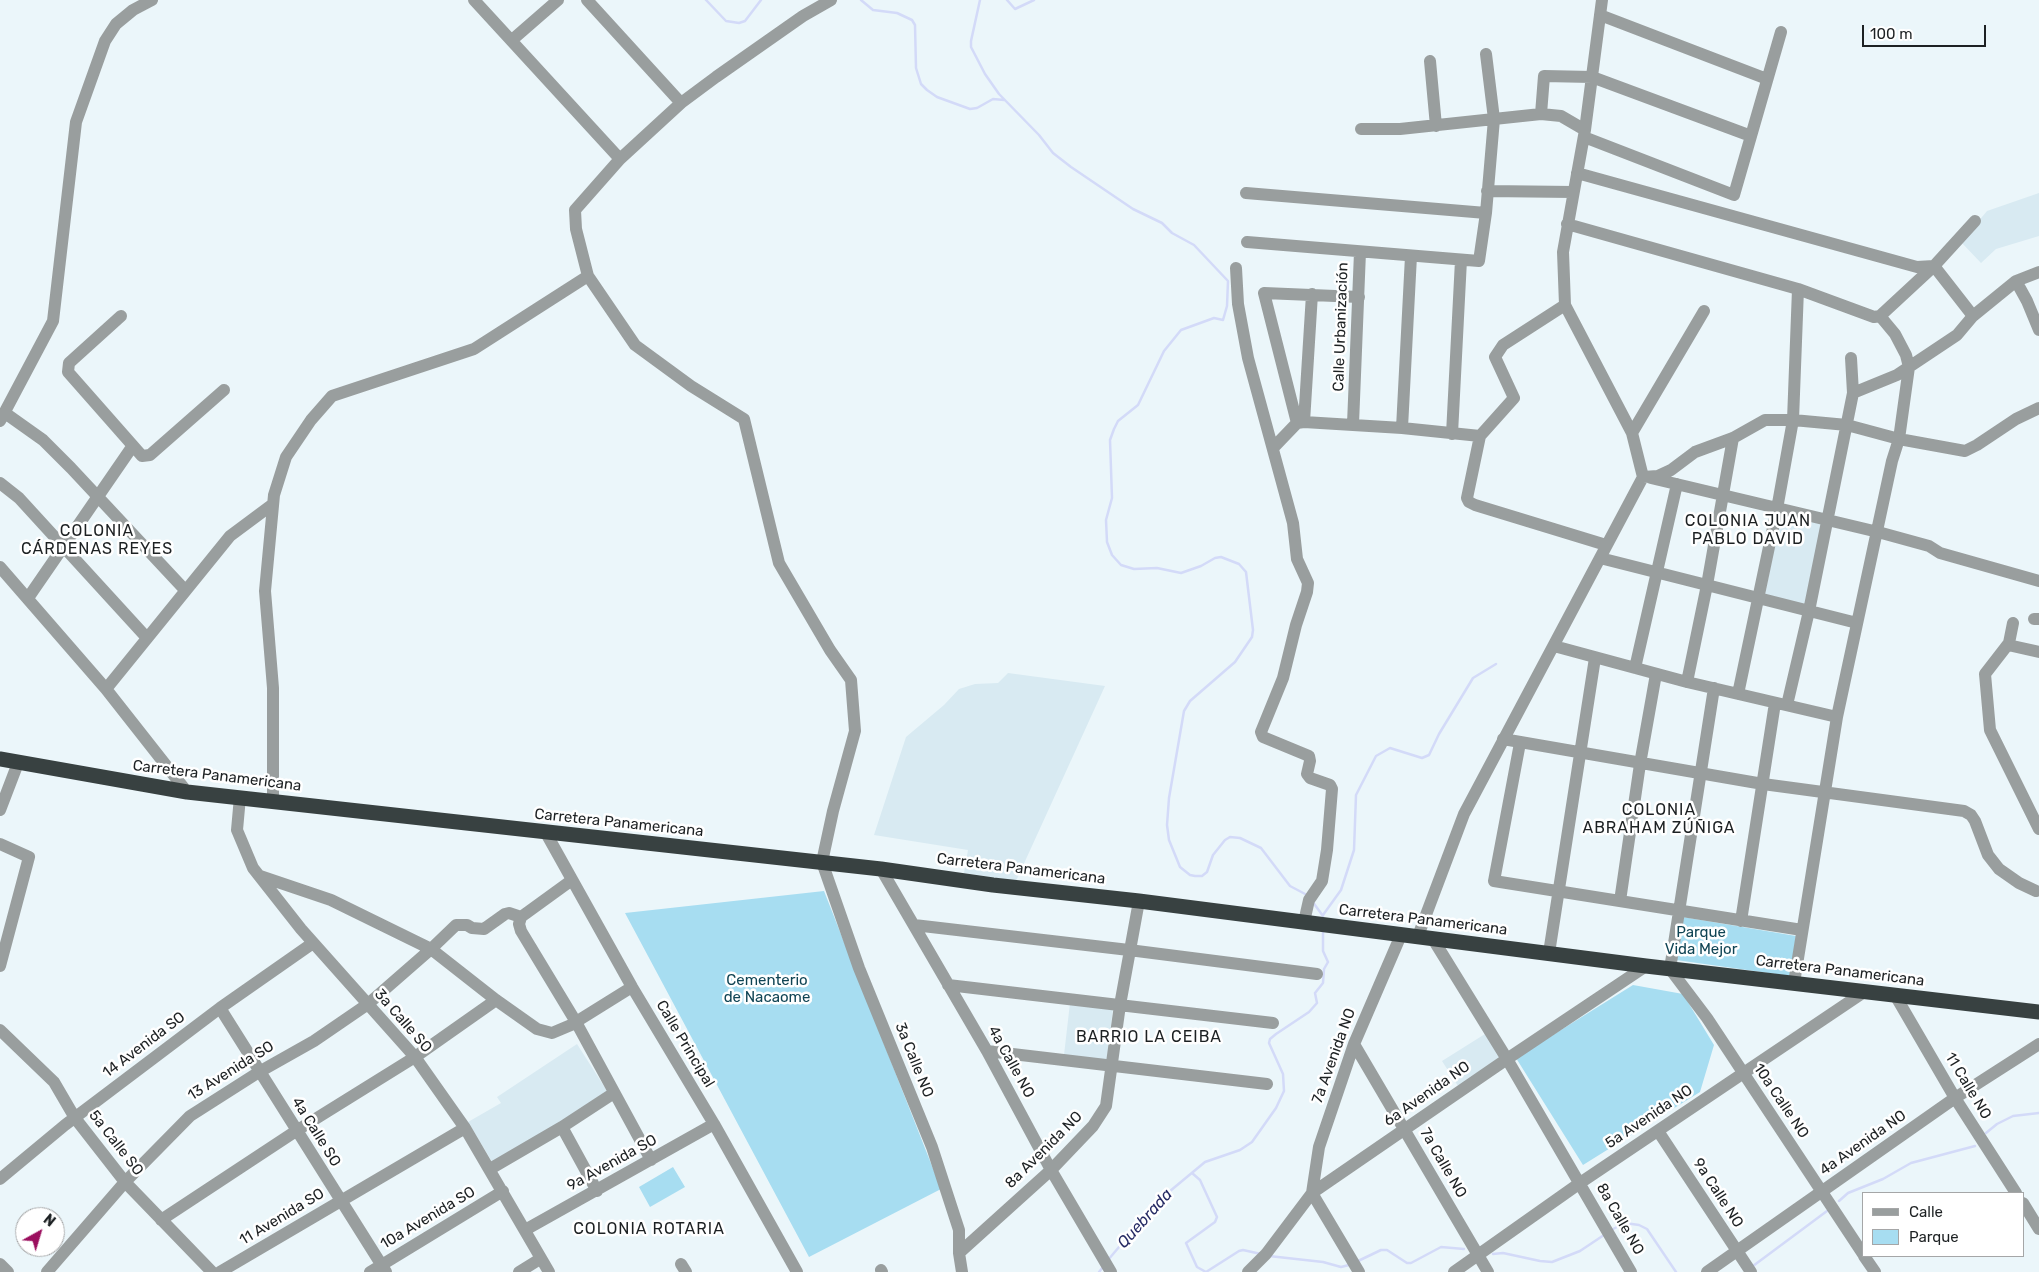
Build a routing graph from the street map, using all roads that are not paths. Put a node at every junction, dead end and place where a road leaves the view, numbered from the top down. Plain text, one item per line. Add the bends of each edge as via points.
1 (152, 0) edge
2 (474, 0) edge
3 (558, 0) edge
4 (587, 0) edge
5 (831, 0) edge
6 (1602, 0) edge
7 (1600, 15) junction
8 (1781, 32) dead end
9 (512, 40) junction
10 (1486, 54) dead end
11 (1430, 61) dead end
12 (1592, 77) junction
13 (1767, 79) junction
14 (681, 103) junction
15 (1541, 114) junction
16 (1494, 118) junction
17 (1436, 126) junction
18 (1361, 129) dead end
19 (1584, 134) junction
20 (1751, 136) junction
21 (620, 159) junction
22 (1577, 173) junction
23 (1488, 191) junction
24 (1574, 192) junction
25 (1246, 193) dead end
26 (1486, 214) junction
27 (1975, 221) dead end
28 (1567, 224) junction
29 (1247, 242) dead end
30 (1360, 252) junction
31 (1411, 256) junction
32 (1461, 260) junction
33 (1934, 266) junction
34 (1236, 268) dead end
35 (2039, 272) edge
36 (588, 276) junction
37 (2016, 281) junction
38 (1798, 289) junction
39 (1312, 294) junction
40 (1359, 297) junction
41 (1565, 305) junction
42 (1704, 310) dead end
43 (121, 316) dead end
44 (1880, 316) junction
45 (1973, 316) junction
46 (2039, 330) edge
47 (1851, 358) dead end
48 (1908, 367) junction
49 (224, 390) dead end
50 (1853, 393) junction
51 (2039, 408) edge
52 (2, 417) edge
53 (1793, 420) junction
54 (1300, 423) junction
55 (1353, 424) junction
56 (1847, 424) junction
57 (1402, 428) junction
58 (1632, 433) junction
59 (1452, 434) junction
60 (1480, 436) junction
61 (1733, 438) junction
62 (1899, 439) junction
63 (132, 447) junction
64 (1273, 448) junction
65 (1643, 477) junction
66 (0, 483) edge
67 (1677, 484) junction
68 (1724, 495) junction
69 (99, 497) junction
70 (273, 504) junction
71 (1778, 509) junction
72 (1828, 521) junction
73 (1878, 532) junction
74 (1606, 545) junction
75 (64, 547) junction
76 (1600, 558) junction
77 (0, 567) edge
78 (1657, 572) junction
79 (2039, 580) edge
80 (1707, 585) junction
81 (186, 590) junction
82 (28, 598) junction
83 (1760, 598) junction
84 (1809, 610) junction
85 (1857, 623) junction
86 (2013, 623) dead end
87 (147, 638) junction
88 (2008, 645) junction
89 (1554, 646) junction
90 (2039, 652) edge
91 (1595, 658) junction
92 (1634, 668) junction
93 (1656, 674) junction
94 (1687, 682) junction
95 (106, 688) junction
96 (1714, 688) junction
97 (1738, 694) junction
98 (1781, 704) junction
99 (1836, 717) junction
100 (1503, 739) junction
101 (1520, 743) junction
102 (1581, 754) junction
103 (0, 759) edge
104 (18, 764) junction
105 (1640, 764) junction
106 (1701, 774) junction
107 (1763, 784) junction
108 (187, 792) junction
109 (1825, 792) junction
110 (240, 796) junction
111 (273, 800) junction
112 (0, 810) edge
113 (2039, 828) edge
114 (546, 833) junction
115 (0, 844) edge
116 (822, 862) junction
117 (881, 869) junction
118 (259, 876) junction
119 (572, 880) junction
120 (2038, 888) edge
121 (1558, 891) junction
122 (1139, 901) junction
123 (1620, 901) junction
124 (1679, 910) junction
125 (521, 917) junction
126 (1741, 920) junction
127 (1316, 924) junction
128 (914, 925) junction
129 (1802, 930) junction
130 (1402, 935) junction
131 (1425, 938) junction
132 (313, 943) junction
133 (431, 949) junction
134 (1129, 950) junction
135 (1549, 953) junction
136 (0, 966) edge
137 (1646, 966) junction
138 (1670, 969) junction
139 (1317, 974) dead end
140 (1794, 984) junction
141 (948, 985) junction
142 (632, 987) junction
143 (1864, 992) junction
144 (1895, 995) junction
145 (496, 1000) junction
146 (368, 1004) junction
147 (1120, 1005) junction
148 (220, 1008) junction
149 (2039, 1012) edge
150 (576, 1022) junction
151 (1273, 1023) dead end
152 (0, 1030) edge
153 (1354, 1044) junction
154 (2039, 1044) edge
155 (987, 1051) junction
156 (415, 1057) junction
157 (1507, 1059) junction
158 (1111, 1066) junction
159 (259, 1072) junction
160 (1742, 1074) junction
161 (1267, 1084) dead end
162 (614, 1093) junction
163 (1955, 1098) junction
164 (75, 1118) junction
165 (714, 1124) junction
166 (562, 1127) junction
167 (465, 1128) junction
168 (1404, 1129) junction
169 (296, 1131) junction
170 (1658, 1131) junction
171 (651, 1160) junction
172 (490, 1169) junction
173 (1051, 1170) junction
174 (0, 1179) edge
175 (125, 1182) junction
176 (1580, 1183) junction
177 (503, 1191) junction
178 (597, 1191) junction
179 (1822, 1192) junction
180 (2015, 1192) edge
181 (1312, 1193) junction
182 (340, 1201) junction
183 (2024, 1205) edge
184 (161, 1220) junction
185 (2039, 1229) edge
186 (525, 1230) junction
187 (1737, 1251) junction
188 (958, 1253) junction
189 (1862, 1253) edge
190 (1478, 1256) junction
191 (1864, 1257) edge
192 (540, 1259) junction
193 (0, 1264) edge
194 (384, 1268) edge
195 (8, 1272) edge
196 (47, 1272) edge
197 (212, 1272) edge
198 (220, 1272) edge
199 (370, 1272) edge
200 (519, 1272) edge
201 (549, 1272) edge
202 (797, 1272) edge
203 (962, 1272) edge
204 (1111, 1272) edge
205 (1248, 1272) edge
206 (1358, 1272) edge
207 (1454, 1272) edge
208 (1488, 1272) edge
209 (1631, 1272) edge
210 (1707, 1272) edge
211 (1751, 1272) edge
212 (1875, 1272) edge

1 - 52 street via 116,24 105,40 76,122 54,321
2 - 9 street
3 - 9 street
4 - 14 street
5 - 14 street via 749,52
6 - 7 street
7 - 12 street
7 - 13 street
8 - 13 street
9 - 21 street
10 - 16 street
11 - 17 street
12 - 15 street via 1544,76
12 - 19 street
12 - 20 street
13 - 20 street
14 - 21 street
15 - 16 street
15 - 19 street via 1561,116
16 - 17 street
16 - 23 street
17 - 18 street
19 - 20 street via 1734,195
19 - 22 street
21 - 36 street via 575,210 576,229
22 - 24 street
22 - 33 street via 1916,267
23 - 24 street
23 - 26 street
24 - 28 street
25 - 26 street
26 - 32 street, Calle Urbanización via 1479,261
27 - 33 street
28 - 38 street
28 - 41 street via 1562,252
29 - 30 street
30 - 31 street, Calle Urbanización
30 - 40 street, Calle Urbanización
31 - 32 street, Calle Urbanización
31 - 57 street
32 - 59 street
33 - 44 street
33 - 45 street
34 - 64 street via 1238,304 1248,358
35 - 37 street
36 - 70 street via 474,349 332,396 286,457
36 - 116 street via 635,345 690,386 744,419 779,563 851,680 855,731
37 - 45 street
37 - 46 street
38 - 44 street via 1874,317
38 - 53 street
39 - 40 street
39 - 54 street
39 - 54 street via 1264,292
40 - 55 street, Calle Urbanización
41 - 58 street
41 - 60 street via 1503,345 1496,357 1514,398
42 - 58 street
43 - 63 street via 69,364 68,372
44 - 48 street via 1906,355
45 - 48 street via 1957,335
47 - 50 street
48 - 50 street
48 - 62 street
49 - 63 street via 150,455 142,456
50 - 56 street
51 - 62 street via 1965,451
52 - 69 street via 42,440
53 - 56 street
53 - 61 street via 1765,420
53 - 71 street
54 - 55 street
54 - 64 street
55 - 57 street
56 - 62 street
56 - 72 street
57 - 59 street
58 - 65 street
59 - 60 street
60 - 74 street via 1467,495 1469,502
61 - 65 street via 1695,452 1658,476
61 - 68 street
62 - 73 street
63 - 69 street
64 - 127 street via 1293,523 1297,559 1308,583 1283,678 1261,732 1263,737 1309,756 1307,774 1332,789 1322,881 1308,900
65 - 67 street
65 - 74 street
66 - 75 street via 19,498
67 - 68 street
67 - 78 street
68 - 71 street
68 - 80 street
69 - 75 street
69 - 81 street
70 - 81 street via 230,536
70 - 111 street via 265,590 273,688
71 - 72 street
71 - 83 street
72 - 73 street
72 - 84 street
73 - 79 street
73 - 85 street
74 - 76 street
75 - 82 street
75 - 87 street
76 - 78 street
76 - 89 street
77 - 82 street
78 - 80 street
78 - 92 street
80 - 83 street
80 - 94 street
81 - 87 street
82 - 95 street
83 - 84 street
83 - 97 street
84 - 85 street
84 - 98 street
85 - 99 street
86 - 88 street
87 - 95 street
88 - 90 street
88 - 113 street via 1984,674 1990,730
89 - 91 street
89 - 100 street
91 - 92 street
91 - 102 street
92 - 93 street
93 - 94 street
93 - 105 street
94 - 96 street
95 - 108 street
96 - 97 street
96 - 106 street
97 - 98 street
98 - 99 street
98 - 107 street
99 - 109 street
100 - 101 street
100 - 131 street via 1455,836
101 - 102 street
101 - 121 street via 1494,881
102 - 105 street
102 - 121 street
103 - 104 highway, Carretera Panamericana
104 - 108 highway, Carretera Panamericana
104 - 112 street
105 - 106 street
105 - 123 street
106 - 107 street
106 - 124 street
107 - 109 street
107 - 126 street
108 - 110 highway, Carretera Panamericana
109 - 120 street via 1964,811 1975,821 1988,855 1999,869 2019,883
109 - 129 street
110 - 111 highway, Carretera Panamericana
110 - 118 street, 3a Calle SO via 237,830
111 - 114 highway, Carretera Panamericana
114 - 116 highway, Carretera Panamericana
114 - 119 street, Calle Principal
115 - 136 street via 29,856
116 - 117 highway, Carretera Panamericana
116 - 188 street, 3a Calle NO via 859,968 932,1147 959,1230
117 - 122 highway, Carretera Panamericana
117 - 128 street, 4a Calle NO
118 - 132 street, 3a Calle SO
118 - 133 street via 331,900
119 - 125 street
119 - 142 street, Calle Principal
121 - 123 street
121 - 135 street
122 - 127 highway, Carretera Panamericana
122 - 134 street, 8a Avenida NO
123 - 124 street
124 - 126 street
124 - 138 street
125 - 133 street, 13 Avenida SO via 505,914 484,929 456,924
125 - 150 street via 521,930
126 - 129 street
127 - 130 highway, Carretera Panamericana
128 - 134 street
128 - 141 street, 4a Calle NO
129 - 140 street
130 - 131 highway, Carretera Panamericana
130 - 153 street, 7a Avenida NO
131 - 135 highway, Carretera Panamericana
131 - 157 street, 8a Calle NO
132 - 146 street, 3a Calle SO
132 - 148 street, 14 Avenida SO
133 - 145 street
133 - 146 street, 13 Avenida SO
134 - 139 street
134 - 147 street, 8a Avenida NO
135 - 137 highway, Carretera Panamericana
137 - 138 highway, Carretera Panamericana
137 - 157 street, 6a Avenida NO
138 - 140 highway, Carretera Panamericana
138 - 160 street, 10a Calle NO
140 - 143 highway, Carretera Panamericana
141 - 147 street
141 - 155 street, 4a Calle NO
142 - 150 street
142 - 165 street, Calle Principal
143 - 144 highway, Carretera Panamericana
143 - 160 street, 5a Avenida NO
144 - 149 highway, Carretera Panamericana
144 - 163 street, 11 Calle NO
145 - 150 street via 537,1029 552,1033
145 - 156 street
146 - 156 street, 3a Calle SO
146 - 159 street, 13 Avenida SO via 314,1041
147 - 151 street
147 - 158 street, 8a Avenida NO
148 - 159 street, 4a Calle SO
148 - 164 street, 14 Avenida SO
150 - 162 street
152 - 164 street, 5a Calle SO via 54,1082
153 - 168 street, 7a Calle NO
153 - 181 street, 7a Avenida NO via 1319,1147
154 - 163 street, 4a Avenida NO
155 - 158 street
155 - 173 street, 4a Calle NO
156 - 167 street, 3a Calle SO
156 - 169 street
157 - 168 street, 6a Avenida NO
157 - 176 street, 8a Calle NO
158 - 161 street
158 - 173 street, 8a Avenida NO via 1106,1106 1093,1126
159 - 169 street, 4a Calle SO
159 - 175 street, 13 Avenida SO via 190,1116
160 - 170 street, 5a Avenida NO
160 - 179 street, 10a Calle NO
162 - 166 street
162 - 171 street
163 - 179 street, 4a Avenida NO
163 - 180 street, 11 Calle NO
164 - 174 street, 14 Avenida SO
164 - 175 street, 5a Calle SO
165 - 171 street, 9a Avenida SO
165 - 202 street, Calle Principal
166 - 172 street
166 - 178 street
167 - 172 street, 3a Calle SO
167 - 182 street, 11 Avenida SO
168 - 181 street, 6a Avenida NO
168 - 190 street, 7a Calle NO
169 - 182 street, 4a Calle SO
169 - 184 street
170 - 176 street, 5a Avenida NO
170 - 187 street, 9a Calle NO
171 - 178 street, 9a Avenida SO
172 - 177 street, 3a Calle SO
173 - 188 street, 8a Avenida NO
173 - 204 street, 4a Calle NO
175 - 184 street, 5a Calle SO
175 - 196 street, 13 Avenida SO
176 - 190 street, 5a Avenida NO
176 - 209 street, 8a Calle NO
177 - 186 street, 3a Calle SO
177 - 194 street, 10a Avenida SO
178 - 186 street, 9a Avenida SO
179 - 187 street, 4a Avenida NO
179 - 189 street, 10a Calle NO
181 - 205 street, 6a Avenida NO via 1266,1254
181 - 206 street
182 - 194 street, 4a Calle SO
182 - 198 street, 11 Avenida SO
183 - 185 street
184 - 197 street, 5a Calle SO
186 - 192 street, 3a Calle SO
187 - 210 street, 4a Avenida NO
187 - 211 street, 9a Calle NO
188 - 203 street, 3a Calle NO
190 - 207 street, 5a Avenida NO
190 - 208 street, 7a Calle NO
191 - 212 street, 10a Calle NO
192 - 200 street
192 - 201 street, 3a Calle SO
193 - 195 street
194 - 199 street, 10a Avenida SO

